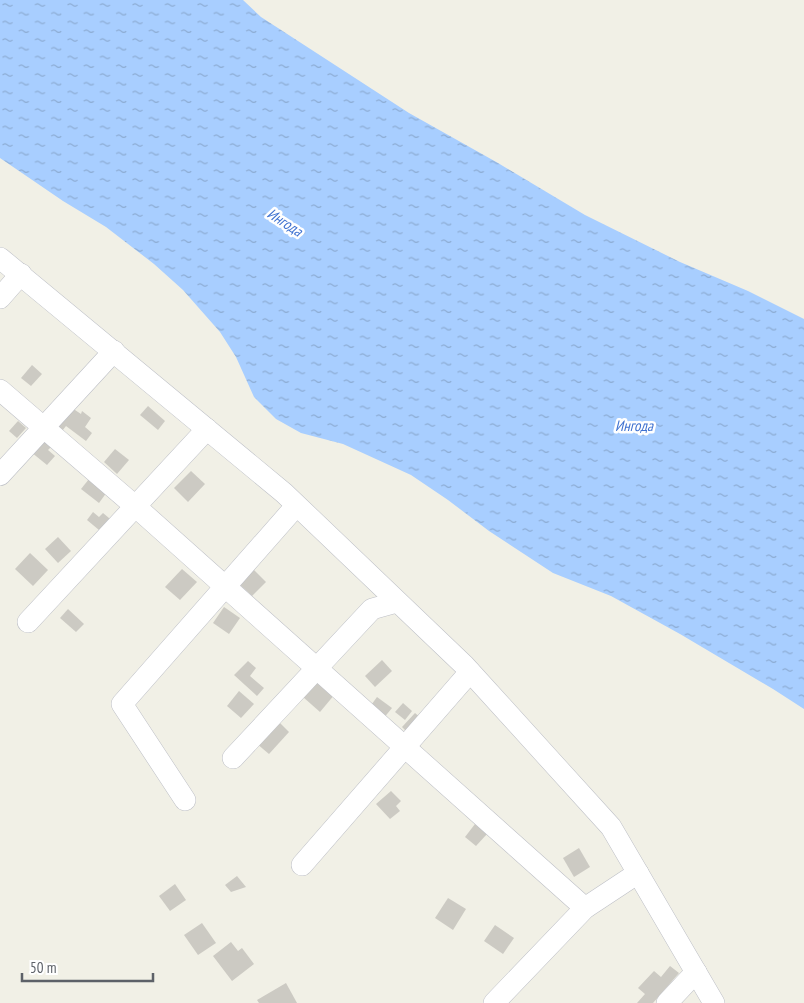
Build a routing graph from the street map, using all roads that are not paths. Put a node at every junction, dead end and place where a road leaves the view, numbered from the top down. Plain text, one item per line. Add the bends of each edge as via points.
1 (0, 258) edge
2 (21, 274) junction
3 (0, 298) edge
4 (114, 351) junction
5 (0, 390) edge
6 (43, 428) junction
7 (206, 429) junction
8 (0, 475) edge
9 (135, 506) junction
10 (296, 506) junction
11 (225, 587) junction
12 (398, 602) junction
13 (28, 622) dead end
14 (317, 668) junction
15 (470, 672) junction
16 (404, 748) junction
17 (233, 758) dead end
18 (186, 800) dead end
19 (302, 866) dead end
20 (638, 873) junction
21 (585, 908) junction
22 (696, 972) junction
23 (494, 1003) edge
24 (667, 1003) edge
25 (714, 1003) edge

1 - 2 street
2 - 3 street
2 - 4 street
4 - 6 street
4 - 7 street
5 - 6 street
6 - 8 street
6 - 9 street
7 - 9 street
7 - 10 street
9 - 11 street
9 - 13 street
10 - 11 street
10 - 12 street
11 - 14 street
11 - 18 street via 122,704
12 - 14 street via 372,609
12 - 15 street
14 - 16 street
14 - 17 street
15 - 16 street
15 - 20 street via 611,828
16 - 19 street
16 - 21 street
20 - 21 street
20 - 22 street
21 - 23 street
22 - 24 street
22 - 25 street

